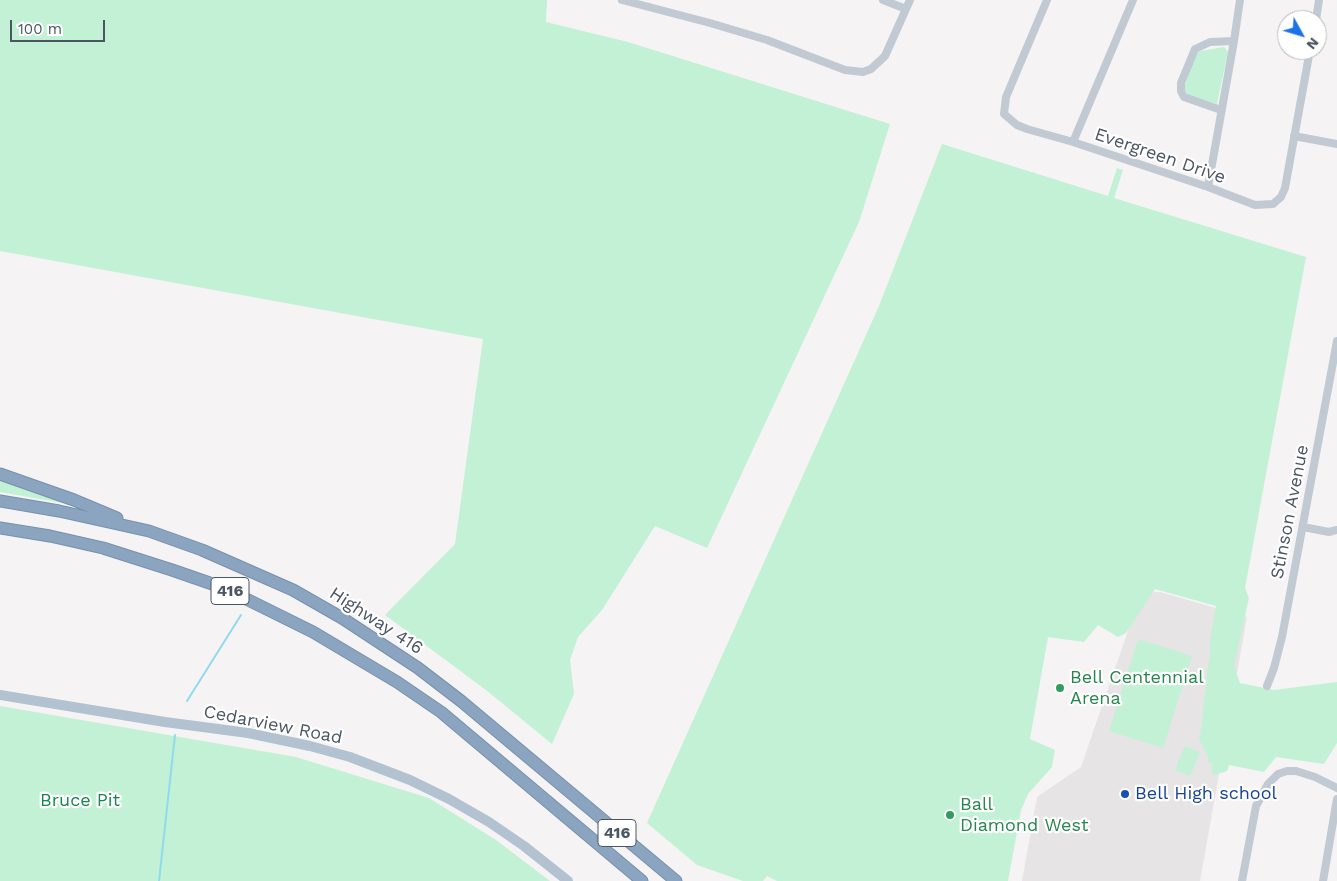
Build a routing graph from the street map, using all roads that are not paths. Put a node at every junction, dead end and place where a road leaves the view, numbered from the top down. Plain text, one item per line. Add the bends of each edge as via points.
1 (622, 0) edge
2 (883, 0) edge
3 (910, 0) edge
4 (1047, 0) edge
5 (1132, 0) edge
6 (1240, 0) edge
7 (906, 9) junction
8 (1234, 41) junction
9 (1308, 60) edge
10 (1221, 110) junction
11 (1294, 136) junction
12 (1072, 142) junction
13 (1337, 144) edge
14 (1208, 187) junction
15 (1337, 341) edge
16 (0, 474) edge
17 (0, 501) edge
18 (1303, 527) junction
19 (0, 528) edge
20 (149, 530) junction
21 (1337, 530) edge
22 (0, 534) edge
23 (50, 536) junction
24 (1266, 686) dead end
25 (0, 694) edge
26 (1337, 788) edge
27 (1337, 799) edge
28 (568, 881) edge
29 (642, 881) edge
30 (676, 881) edge
31 (1242, 881) edge
32 (1323, 881) edge

1 - 7 street via 757,37 845,70 863,72 885,56
2 - 7 street
3 - 7 street
4 - 12 street, Evergreen Drive via 1006,97 1004,114 1017,125
5 - 12 street
6 - 8 street
8 - 10 street
8 - 10 street via 1210,42 1195,49 1180,83 1184,97
9 - 11 street, Evergreen Drive
10 - 14 street
11 - 13 street
11 - 14 street, Evergreen Drive via 1285,188 1273,204 1255,205
12 - 14 street, Evergreen Drive
15 - 18 street, Stinson Avenue
16 - 20 highway
17 - 20 highway, Highway 416 / 416
18 - 21 street via 1330,532
18 - 24 street, Stinson Avenue via 1282,637
19 - 23 highway, 416
20 - 30 highway, Highway 416 / 416 via 293,590 418,668
22 - 23 highway
23 - 29 highway, 416 via 103,548 224,588 321,637 440,712
25 - 28 main road, Cedarview Road via 248,733 350,757 449,799 517,841
26 - 31 street via 1296,771 1278,774 1268,784 1256,806
27 - 32 street

